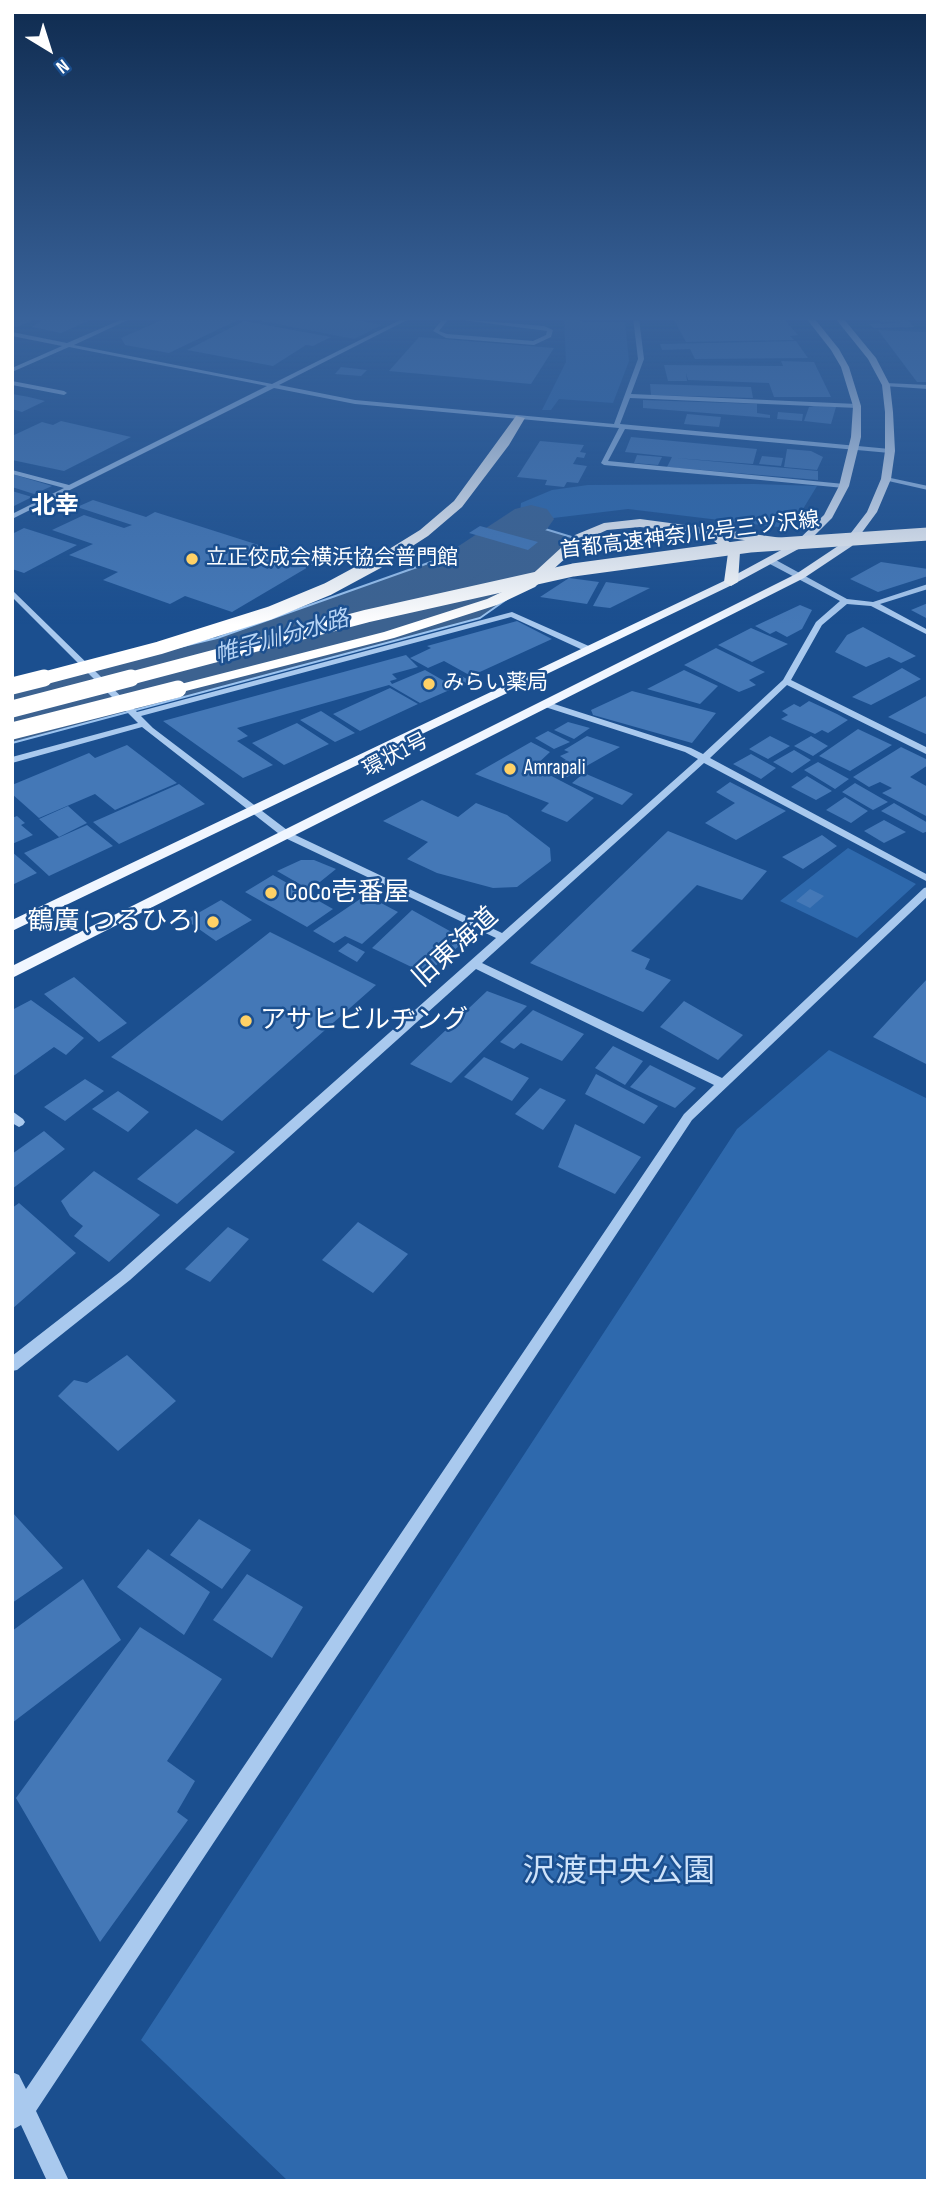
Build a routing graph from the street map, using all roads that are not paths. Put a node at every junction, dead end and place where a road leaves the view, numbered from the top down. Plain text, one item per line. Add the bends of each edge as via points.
1 (208, 420) edge
2 (519, 420) edge
3 (546, 420) edge
4 (621, 420) edge
5 (857, 420) edge
6 (888, 420) edge
7 (619, 427) junction
8 (856, 448) junction
9 (890, 451) junction
10 (12, 472) edge
11 (886, 478) junction
12 (844, 486) junction
13 (71, 488) junction
14 (928, 488) edge
15 (12, 517) edge
16 (928, 528) edge
17 (705, 531) junction
18 (928, 534) edge
19 (800, 544) junction
20 (848, 544) junction
21 (771, 561) junction
22 (800, 576) junction
23 (731, 582) junction
24 (928, 586) edge
25 (12, 592) edge
26 (845, 601) junction
27 (873, 604) junction
28 (928, 632) edge
29 (588, 649) junction
30 (89, 668) joint
31 (786, 681) junction
32 (12, 686) edge
33 (12, 699) edge
34 (545, 704) junction
35 (12, 709) edge
36 (132, 712) junction
37 (144, 724) junction
38 (12, 731) edge
39 (928, 752) edge
40 (704, 758) junction
41 (12, 760) edge
42 (253, 810) junction
43 (287, 835) junction
44 (928, 879) edge
45 (928, 890) edge
46 (12, 926) edge
47 (502, 937) junction
48 (473, 963) junction
49 (12, 973) edge
50 (723, 1084) junction
51 (12, 1365) edge
52 (12, 2082) edge
53 (18, 2114) edge
54 (58, 2181) edge

1 - 13 street
2 - 32 highway, bridge via 458,504 424,534 328,589 172,644
3 - 7 street
4 - 7 street
5 - 8 main road, 環状1号
6 - 9 main road, 環状1号
7 - 8 street
7 - 12 street via 604,463
8 - 9 street
8 - 12 main road, 環状1号
9 - 11 main road, 環状1号
10 - 13 street
11 - 14 street
11 - 20 main road, 環状1号 via 872,512
12 - 19 main road, 環状1号 via 828,516
13 - 15 street
16 - 33 highway, 首都高速神奈川2号三ツ沢線 via 734,541 567,564
17 - 19 highway
17 - 23 highway via 734,552
17 - 38 highway, bridge via 640,523 604,527 579,538 530,584 492,602 389,635
18 - 35 highway, 首都高速神奈川2号三ツ沢線, bridge via 750,546 551,575 354,620
19 - 20 highway
19 - 21 main road, 環状1号
20 - 22 main road, 環状1号
21 - 22 street
21 - 23 main road, 環状1号
22 - 26 street
22 - 34 main road, 環状1号
23 - 29 main road, 環状1号
24 - 27 street
25 - 30 street
26 - 27 street
26 - 31 street, 旧東海道 via 820,624
27 - 28 street
29 - 36 street via 512,614
29 - 42 main road, 環状1号
30 - 36 street, bridge
31 - 39 street
31 - 40 street, 旧東海道
34 - 40 street
34 - 43 main road, 環状1号
36 - 37 street
37 - 41 street
37 - 42 street
40 - 44 street
40 - 47 street, 旧東海道
42 - 43 street
42 - 46 main road, 環状1号
43 - 47 street
43 - 49 main road, 環状1号
45 - 50 street
47 - 48 street, 旧東海道
48 - 50 street
48 - 51 street, 旧東海道 via 125,1276
50 - 53 street via 688,1117
52 - 53 street
53 - 54 street

